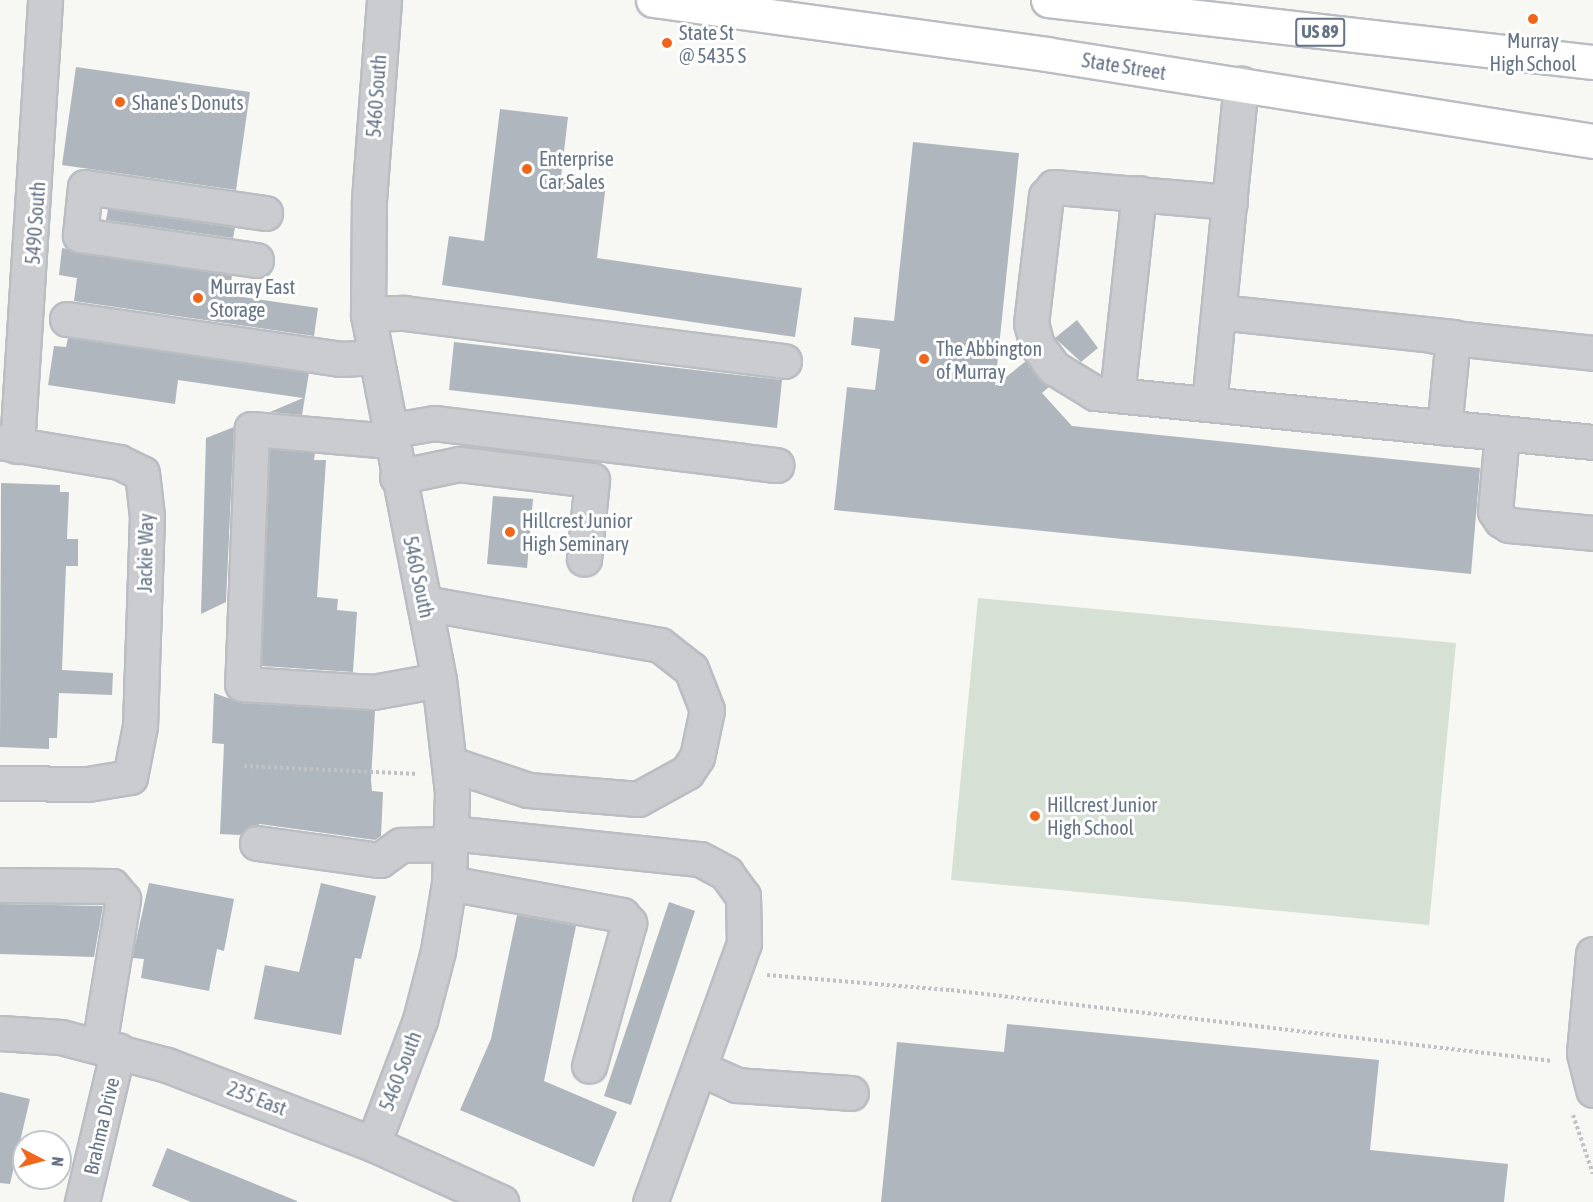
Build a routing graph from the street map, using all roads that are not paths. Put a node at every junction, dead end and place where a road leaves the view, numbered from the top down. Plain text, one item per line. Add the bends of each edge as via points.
1 (45, 0) edge
2 (384, 0) edge
3 (653, 0) edge
4 (1048, 0) edge
5 (1124, 0) edge
6 (1154, 13) junction
7 (1593, 62) edge
8 (1242, 84) junction
9 (1593, 141) edge
10 (1139, 193) junction
11 (1230, 202) junction
12 (265, 213) dead end
13 (256, 260) dead end
14 (1219, 312) junction
15 (368, 314) junction
16 (68, 319) dead end
17 (1453, 337) junction
18 (1593, 353) edge
19 (373, 357) junction
20 (784, 361) dead end
21 (1117, 396) junction
22 (1209, 404) junction
23 (1444, 428) junction
24 (1502, 433) junction
25 (389, 436) junction
26 (1593, 442) edge
27 (9, 444) edge
28 (776, 465) dead end
29 (397, 477) junction
30 (1593, 533) edge
31 (584, 559) dead end
32 (424, 603) junction
33 (439, 680) junction
34 (436, 769) junction
35 (0, 783) edge
36 (451, 839) junction
37 (257, 843) dead end
38 (449, 883) junction
39 (0, 885) edge
40 (1593, 954) edge
41 (0, 1033) edge
42 (108, 1047) junction
43 (589, 1066) dead end
44 (699, 1068) junction
45 (1593, 1090) edge
46 (851, 1093) dead end
47 (373, 1144) junction
48 (82, 1202) edge
49 (501, 1202) edge
50 (650, 1202) edge

1 - 27 street, 5490 South
2 - 15 street, 5460 South via 369,200
3 - 8 main road, State Street
4 - 6 main road, US 89
5 - 6 street
6 - 7 main road, US 89
8 - 9 main road, State Street
8 - 11 street
10 - 11 street
10 - 21 street
10 - 21 street via 1070,185 1054,187 1046,196 1031,323 1037,345 1054,368 1095,393
11 - 14 street
12 - 13 street via 85,187 80,235
14 - 17 street
14 - 22 street
15 - 19 street, 5460 South
15 - 20 street via 404,314
16 - 19 street via 340,359
17 - 18 street
17 - 23 street
19 - 25 street, 5460 South
21 - 22 street
22 - 23 street
23 - 24 street
24 - 26 street
24 - 30 street via 1495,511 1501,520 1509,525
25 - 28 street via 434,423
25 - 29 street, 5460 South
25 - 33 street via 252,429 242,684 373,692
27 - 35 street, Jackie Way via 119,462 142,473 147,516 141,726 130,777 88,784
29 - 31 street via 459,464 592,480
29 - 32 street, 5460 South
32 - 33 street, 5460 South
32 - 34 street via 660,645 691,669 707,710 697,757 687,772 638,799 528,790
33 - 34 street, 5460 South
34 - 36 street, 5460 South
36 - 37 street via 401,845 380,860
36 - 38 street, 5460 South
36 - 44 street via 683,856 726,873 743,896 748,929
38 - 43 street via 622,915 628,923
38 - 47 street, 5460 South via 420,1020
39 - 42 street, Brahma Drive via 112,886 123,899
40 - 45 street via 1584,1053
41 - 42 street, 235 East
42 - 47 street, 235 East via 249,1094
42 - 48 street, Brahma Drive
44 - 46 street via 737,1085
44 - 50 street
47 - 49 street, 235 East

